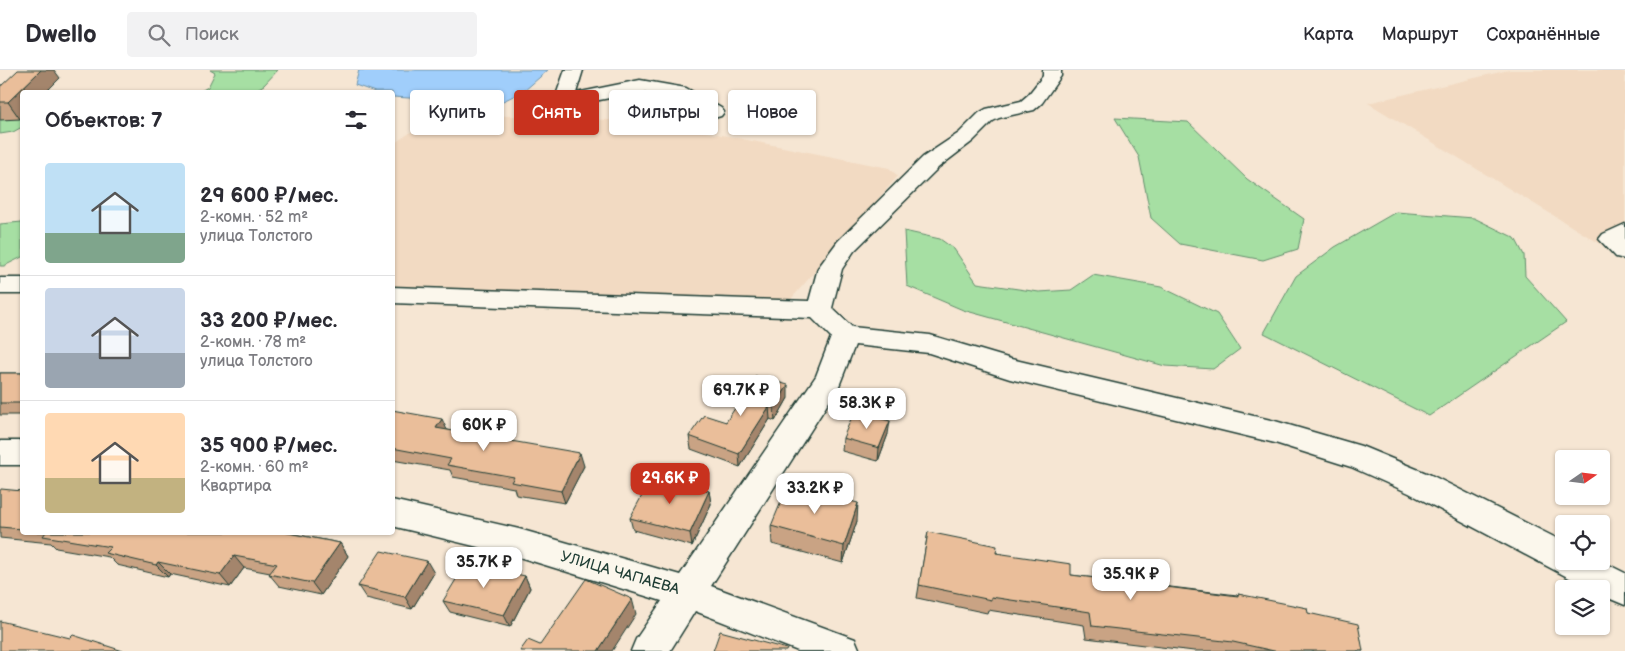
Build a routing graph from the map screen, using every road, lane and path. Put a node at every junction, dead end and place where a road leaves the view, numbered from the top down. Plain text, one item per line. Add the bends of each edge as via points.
1 (574, 70) edge
2 (1052, 70) edge
3 (620, 90) edge
4 (666, 90) edge
5 (609, 92) edge
6 (1625, 231) edge
7 (1625, 252) edge
8 (0, 286) edge
9 (20, 286) edge
10 (395, 295) edge
11 (819, 310) junction
12 (845, 335) junction
13 (0, 453) edge
14 (20, 453) edge
15 (395, 514) edge
16 (1555, 553) edge
17 (1587, 570) edge
18 (1625, 590) edge
19 (688, 592) junction
20 (649, 651) edge
21 (842, 651) edge

1 - 5 street via 564,101
2 - 11 street via 1052,76 1031,103 986,117 966,137 931,162 846,246 830,268
3 - 4 street via 640,86
6 - 7 street via 1611,239
8 - 9 street
10 - 11 street
11 - 12 street
12 - 16 street via 930,344 1010,369 1275,432 1361,458 1420,484
12 - 19 street via 829,379
13 - 14 street
15 - 19 street, УЛИЦА ЧАПАЕВА via 520,543
17 - 18 street
19 - 20 street
19 - 21 street, УЛИЦА ЧАПАЕВА

